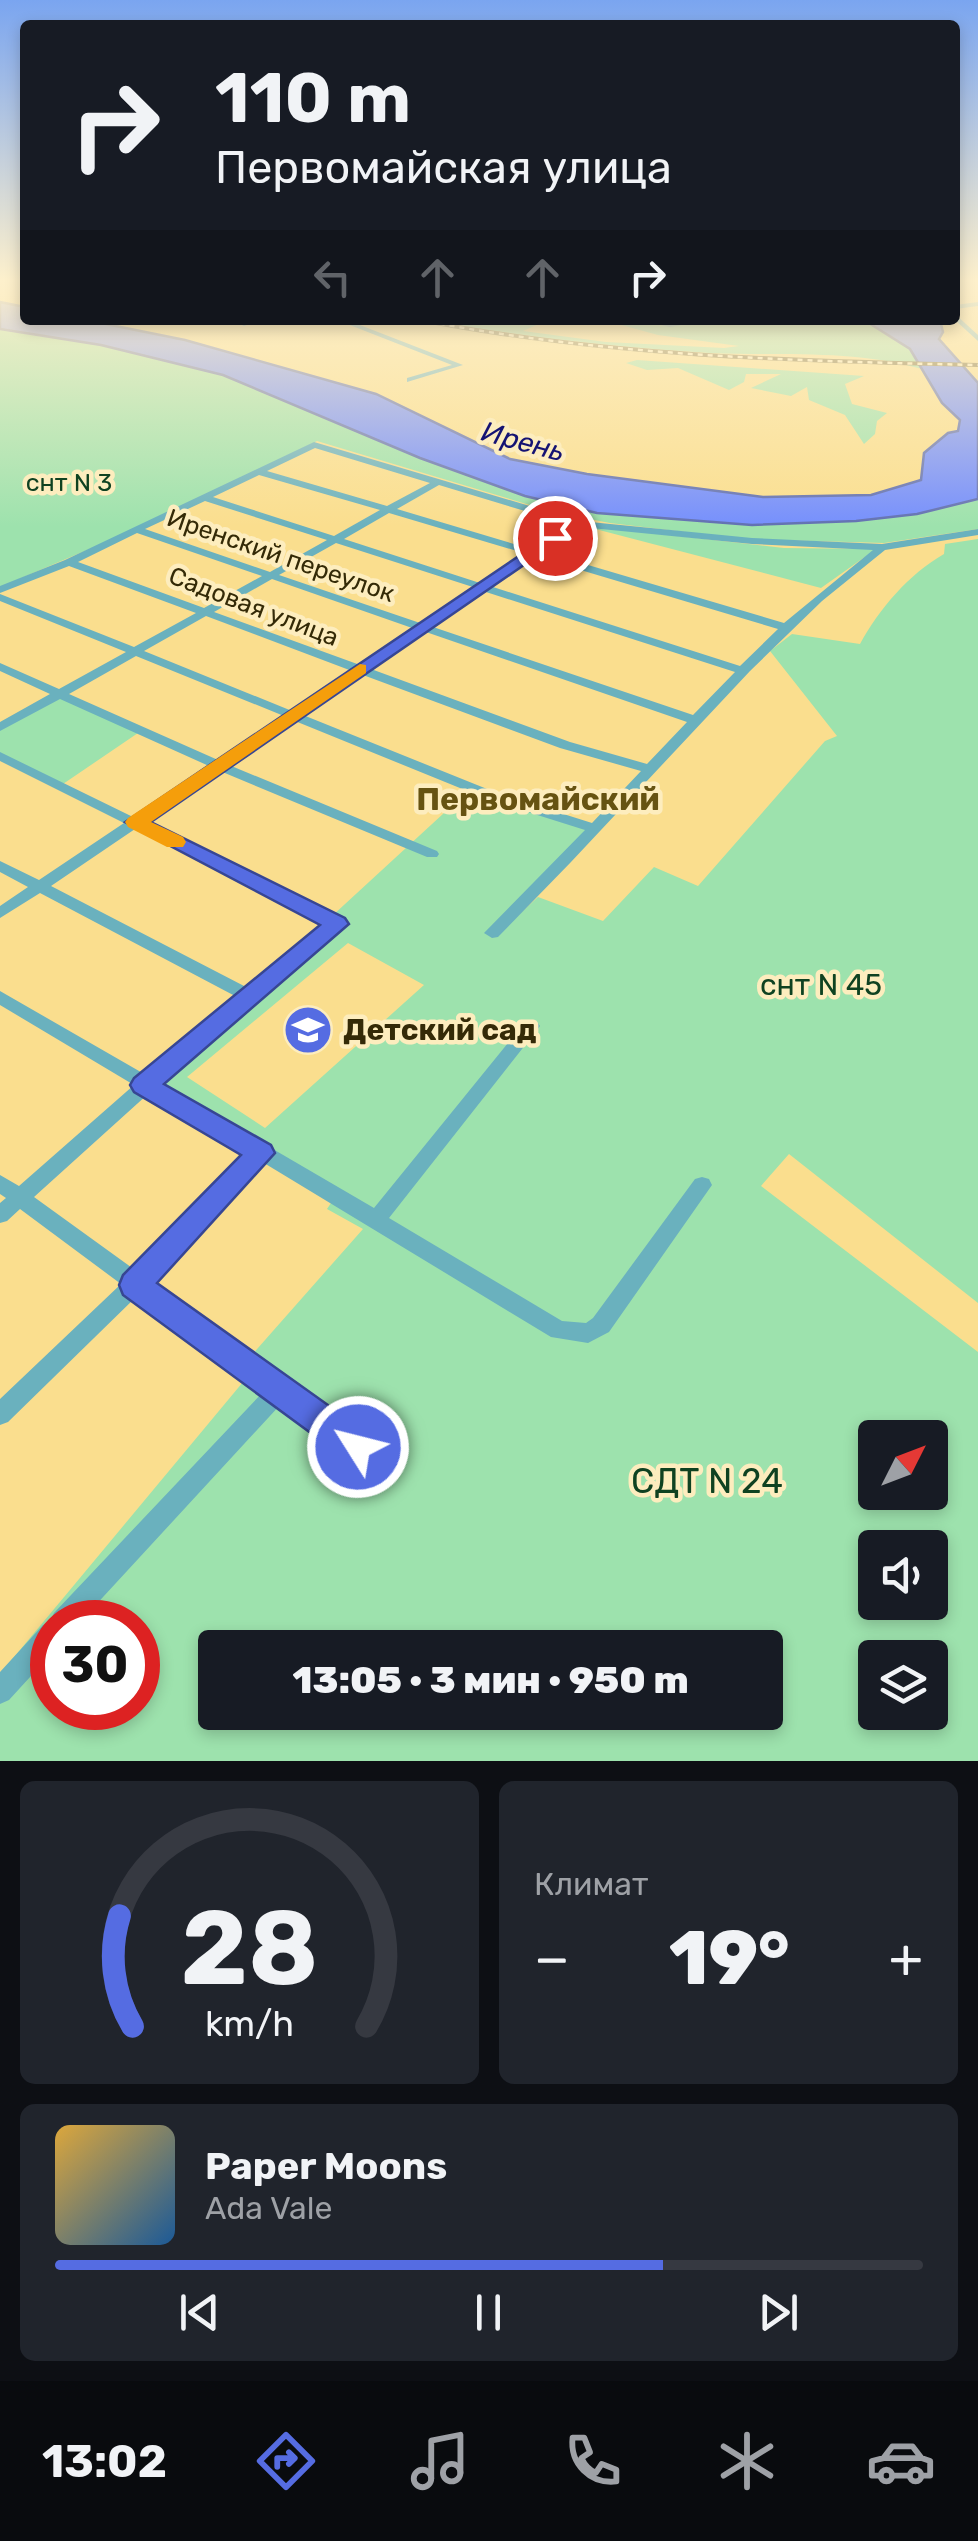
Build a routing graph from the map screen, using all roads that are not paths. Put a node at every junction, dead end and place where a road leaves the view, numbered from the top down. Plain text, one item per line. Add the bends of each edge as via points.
1 (455, 362) edge
2 (410, 380) dead end
3 (257, 471) junction
4 (438, 482) junction
5 (206, 498) junction
6 (386, 509) junction
7 (579, 524) junction
8 (137, 530) junction
9 (978, 532) edge
10 (332, 540) junction
11 (882, 547) junction
12 (531, 553) junction
13 (70, 562) junction
14 (268, 574) junction
15 (484, 588) junction
16 (0, 593) edge
17 (204, 611) junction
18 (786, 627) junction
19 (422, 628) junction
20 (136, 651) junction
21 (0, 668) edge
22 (359, 670) junction
23 (743, 671) junction
24 (59, 692) junction
25 (294, 714) junction
26 (694, 720) junction
27 (0, 727) edge
28 (0, 756) edge
29 (219, 766) junction
30 (649, 769) junction
31 (136, 822) junction
32 (594, 828) junction
33 (432, 854) dead end
34 (0, 866) edge
35 (37, 888) junction
36 (0, 913) edge
37 (492, 933) dead end
38 (247, 995) junction
39 (0, 997) edge
40 (531, 1026) dead end
41 (144, 1085) junction
42 (261, 1153) junction
43 (0, 1183) edge
44 (702, 1185) dead end
45 (20, 1198) junction
46 (0, 1215) edge
47 (376, 1220) junction
48 (134, 1285) junction
49 (279, 1390) junction
50 (0, 1414) edge
51 (358, 1447) dead end
52 (83, 1600) edge
53 (30, 1658) edge
54 (0, 1690) edge

1 - 2 street
3 - 4 street via 314,445
3 - 5 street
3 - 6 street
4 - 6 street
4 - 7 street
5 - 8 street
5 - 10 street
6 - 10 street
6 - 12 street
7 - 11 street
7 - 12 street
8 - 13 street
8 - 14 street, Иренский переулок
9 - 11 street
10 - 14 street
10 - 15 street
11 - 18 street
12 - 15 street
12 - 18 street
13 - 16 street
13 - 17 street, Садовая улица
14 - 17 street
14 - 19 street, Иренский переулок
15 - 19 street
15 - 23 street
16 - 20 street
17 - 20 street
17 - 22 street, Садовая улица
18 - 23 street
19 - 22 street
19 - 26 street, Иренский переулок
20 - 24 street
20 - 25 street
21 - 24 street
22 - 25 street
22 - 30 street, Садовая улица
23 - 26 street
24 - 27 street
24 - 29 street
25 - 29 street
25 - 32 street via 492,796
26 - 30 street
28 - 31 street
29 - 31 street
29 - 33 street
30 - 32 street
31 - 35 street
31 - 38 street via 337,924
32 - 37 street
34 - 35 street
35 - 36 street
35 - 38 street
38 - 41 street
39 - 41 street
40 - 47 street
41 - 42 street
41 - 45 street
42 - 47 street
42 - 48 street
43 - 45 street
44 - 47 street via 588,1333 559,1330
45 - 46 street
45 - 48 street
48 - 49 street
48 - 50 street
49 - 51 street
49 - 52 street
53 - 54 street

